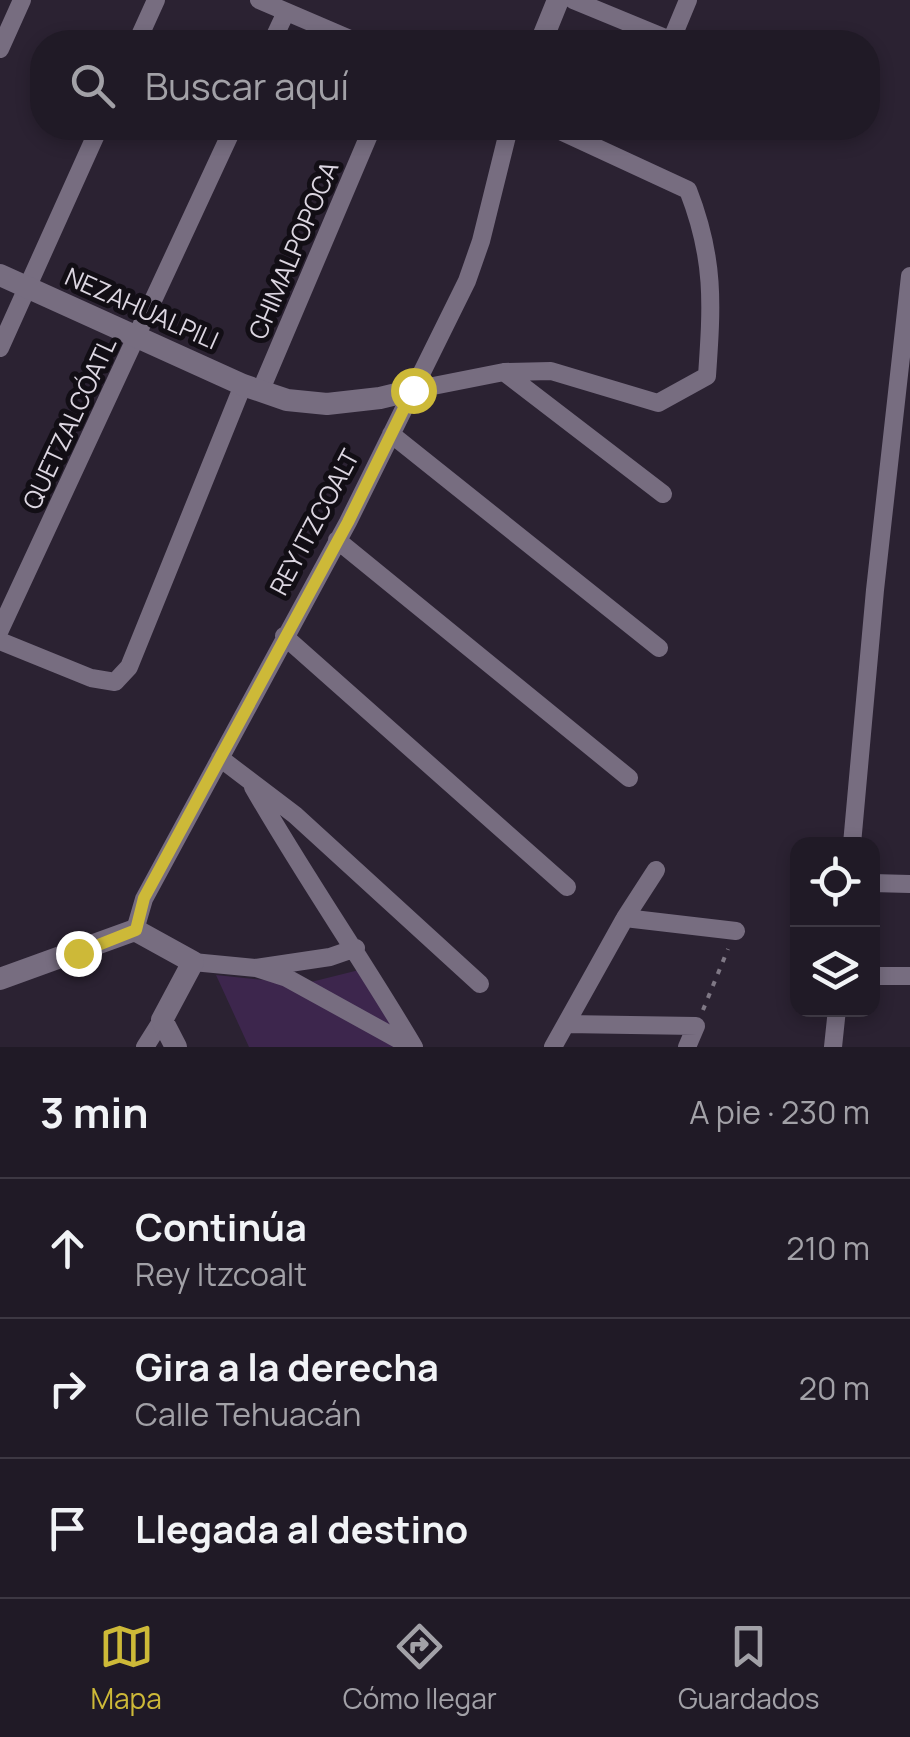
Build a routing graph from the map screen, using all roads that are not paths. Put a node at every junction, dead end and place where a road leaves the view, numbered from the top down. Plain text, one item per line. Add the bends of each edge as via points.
1 (22, 0) edge
2 (156, 0) edge
3 (259, 0) edge
4 (558, 0) edge
5 (573, 0) edge
6 (688, 0) edge
7 (286, 12) junction
8 (142, 30) edge
9 (278, 30) edge
10 (329, 30) edge
11 (546, 30) edge
12 (644, 30) edge
13 (677, 30) edge
14 (0, 49) edge
15 (94, 140) edge
16 (227, 140) edge
17 (366, 140) edge
18 (506, 140) edge
19 (580, 140) edge
20 (0, 275) edge
21 (910, 276) edge
22 (0, 298) edge
23 (23, 298) junction
24 (138, 335) junction
25 (906, 342) edge
26 (0, 348) edge
27 (504, 372) junction
28 (252, 389) junction
29 (413, 390) junction
30 (391, 434) junction
31 (901, 450) edge
32 (663, 494) dead end
33 (337, 540) junction
34 (0, 630) edge
35 (284, 636) junction
36 (0, 641) edge
37 (659, 648) dead end
38 (220, 758) junction
39 (628, 778) dead end
40 (250, 783) junction
41 (853, 837) edge
42 (656, 870) dead end
43 (880, 883) edge
44 (910, 884) edge
45 (567, 887) dead end
46 (624, 918) junction
47 (136, 930) junction
48 (736, 931) road end
49 (356, 948) junction
50 (193, 962) junction
51 (256, 968) junction
52 (880, 976) edge
53 (910, 976) edge
54 (0, 979) edge
55 (480, 984) dead end
56 (835, 1017) edge
57 (162, 1020) junction
58 (566, 1024) junction
59 (145, 1047) edge
60 (176, 1047) edge
61 (413, 1047) edge
62 (553, 1047) edge
63 (687, 1047) edge
64 (833, 1047) edge

1 - 14 street
2 - 8 street
3 - 7 street
4 - 11 street
5 - 12 street
6 - 13 street
7 - 9 street
7 - 10 street
15 - 23 street
16 - 24 street, QUETZALCÓATL
17 - 28 street, CHIMALPOPOCA
18 - 29 street, REY ITZCOALT via 467,281
19 - 27 street via 688,190 704,230 713,293 707,376 658,403 551,372
20 - 23 street, NEZAHUALPILI
21 - 25 street
22 - 23 street
23 - 24 street, NEZAHUALPILI
23 - 26 street
24 - 28 street, NEZAHUALPILI
24 - 34 street, QUETZALCÓATL
25 - 31 street
27 - 29 street
27 - 32 street
28 - 29 street, NEZAHUALPILI via 327,404
28 - 36 street, CHIMALPOPOCA via 129,667 115,682
29 - 30 street, REY ITZCOALT
30 - 33 street, REY ITZCOALT
30 - 37 street
31 - 41 street
33 - 35 street, REY ITZCOALT
33 - 39 street
35 - 38 street, REY ITZCOALT
35 - 45 street
38 - 40 street
38 - 47 street, REY ITZCOALT via 144,898
40 - 49 street
40 - 55 street via 295,815
42 - 46 street
43 - 44 street
46 - 48 street
46 - 58 street
47 - 50 street
47 - 54 street
49 - 51 street
49 - 61 street
50 - 51 street
50 - 57 street
51 - 61 street
52 - 53 street
56 - 64 street
57 - 59 street
57 - 60 street
58 - 62 street
58 - 63 street via 696,1026

